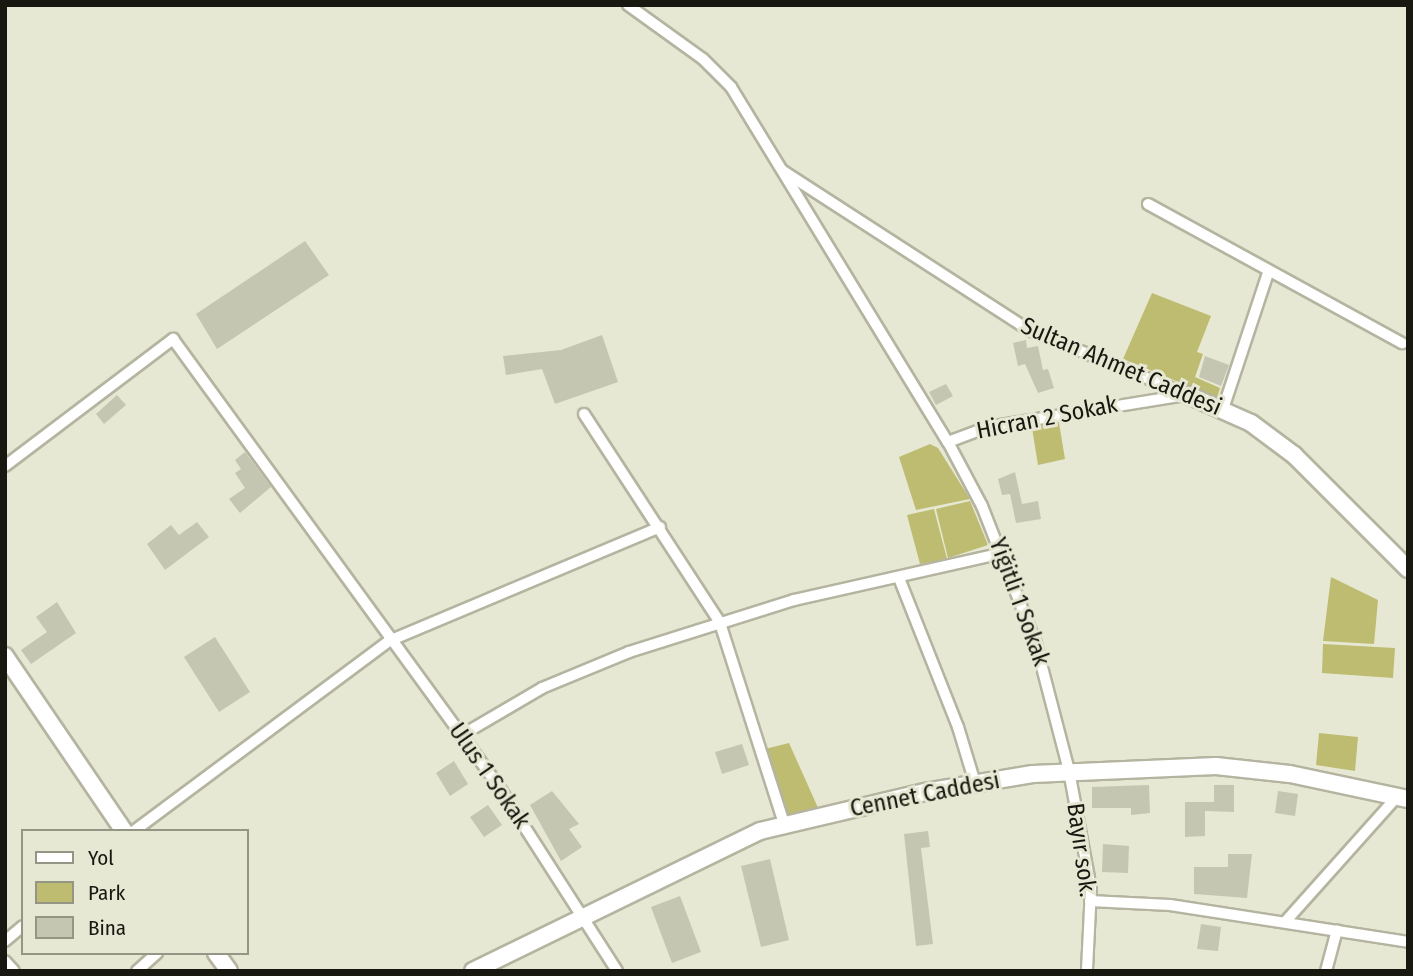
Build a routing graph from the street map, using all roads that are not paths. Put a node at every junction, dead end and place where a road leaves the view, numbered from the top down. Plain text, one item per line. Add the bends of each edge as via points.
1 (628, 5) edge
2 (778, 168) junction
3 (1148, 204) dead end
4 (1269, 270) junction
5 (1402, 343) dead end
6 (1188, 395) junction
7 (1223, 409) junction
8 (584, 414) dead end
9 (948, 442) junction
10 (5, 466) edge
11 (660, 527) junction
12 (1002, 553) junction
13 (1408, 569) edge
14 (898, 578) junction
15 (720, 623) junction
16 (388, 640) junction
17 (5, 656) edge
18 (461, 735) junction
19 (1069, 771) junction
20 (975, 783) junction
21 (1402, 799) edge
22 (784, 824) junction
23 (123, 829) edge
24 (137, 829) edge
25 (1090, 901) junction
26 (586, 916) junction
27 (1284, 922) junction
28 (21, 928) edge
29 (1337, 930) junction
30 (5, 941) edge
31 (1408, 942) edge
32 (155, 955) edge
33 (217, 955) edge
34 (5, 961) edge
35 (14, 971) edge
36 (137, 971) edge
37 (229, 971) edge
38 (473, 971) edge
39 (617, 971) edge
40 (1087, 971) edge
41 (1326, 971) edge

1 - 2 street, Yiğitli 1 Sokak via 722,75
2 - 6 street, Sultan Ahmet Caddesi via 1029,330
2 - 9 street, Yiğitli 1 Sokak
3 - 4 street
4 - 5 street
4 - 7 street
6 - 7 street, Sultan Ahmet Caddesi
6 - 9 street, Hicran 2 Sokak via 988,427
7 - 13 street, Sultan Ahmet Caddesi via 1251,422 1294,455
8 - 11 street
9 - 12 street, Yiğitli 1 Sokak
10 - 16 street, Ulus 1 Sokak via 173,339
11 - 15 street
11 - 16 street
12 - 14 street
12 - 19 street, Yiğitli 1 Sokak via 1036,644
14 - 15 street via 794,600
14 - 20 street via 958,727
15 - 18 street via 571,674
15 - 22 street
16 - 18 street, Ulus 1 Sokak
16 - 24 street
17 - 23 street
18 - 26 street, Ulus 1 Sokak
19 - 20 street, Cennet Caddesi
19 - 21 street, Cennet Caddesi via 1235,767
19 - 25 street, Bayır sok.
20 - 22 street, Cennet Caddesi
21 - 27 street
22 - 26 street, Cennet Caddesi via 738,841
25 - 27 street via 1170,905
25 - 40 street, Bayır sok.
26 - 38 street, Cennet Caddesi
26 - 39 street, Ulus 1 Sokak
27 - 29 street
28 - 30 street
29 - 31 street
29 - 41 street
32 - 36 street
33 - 37 street
34 - 35 street

